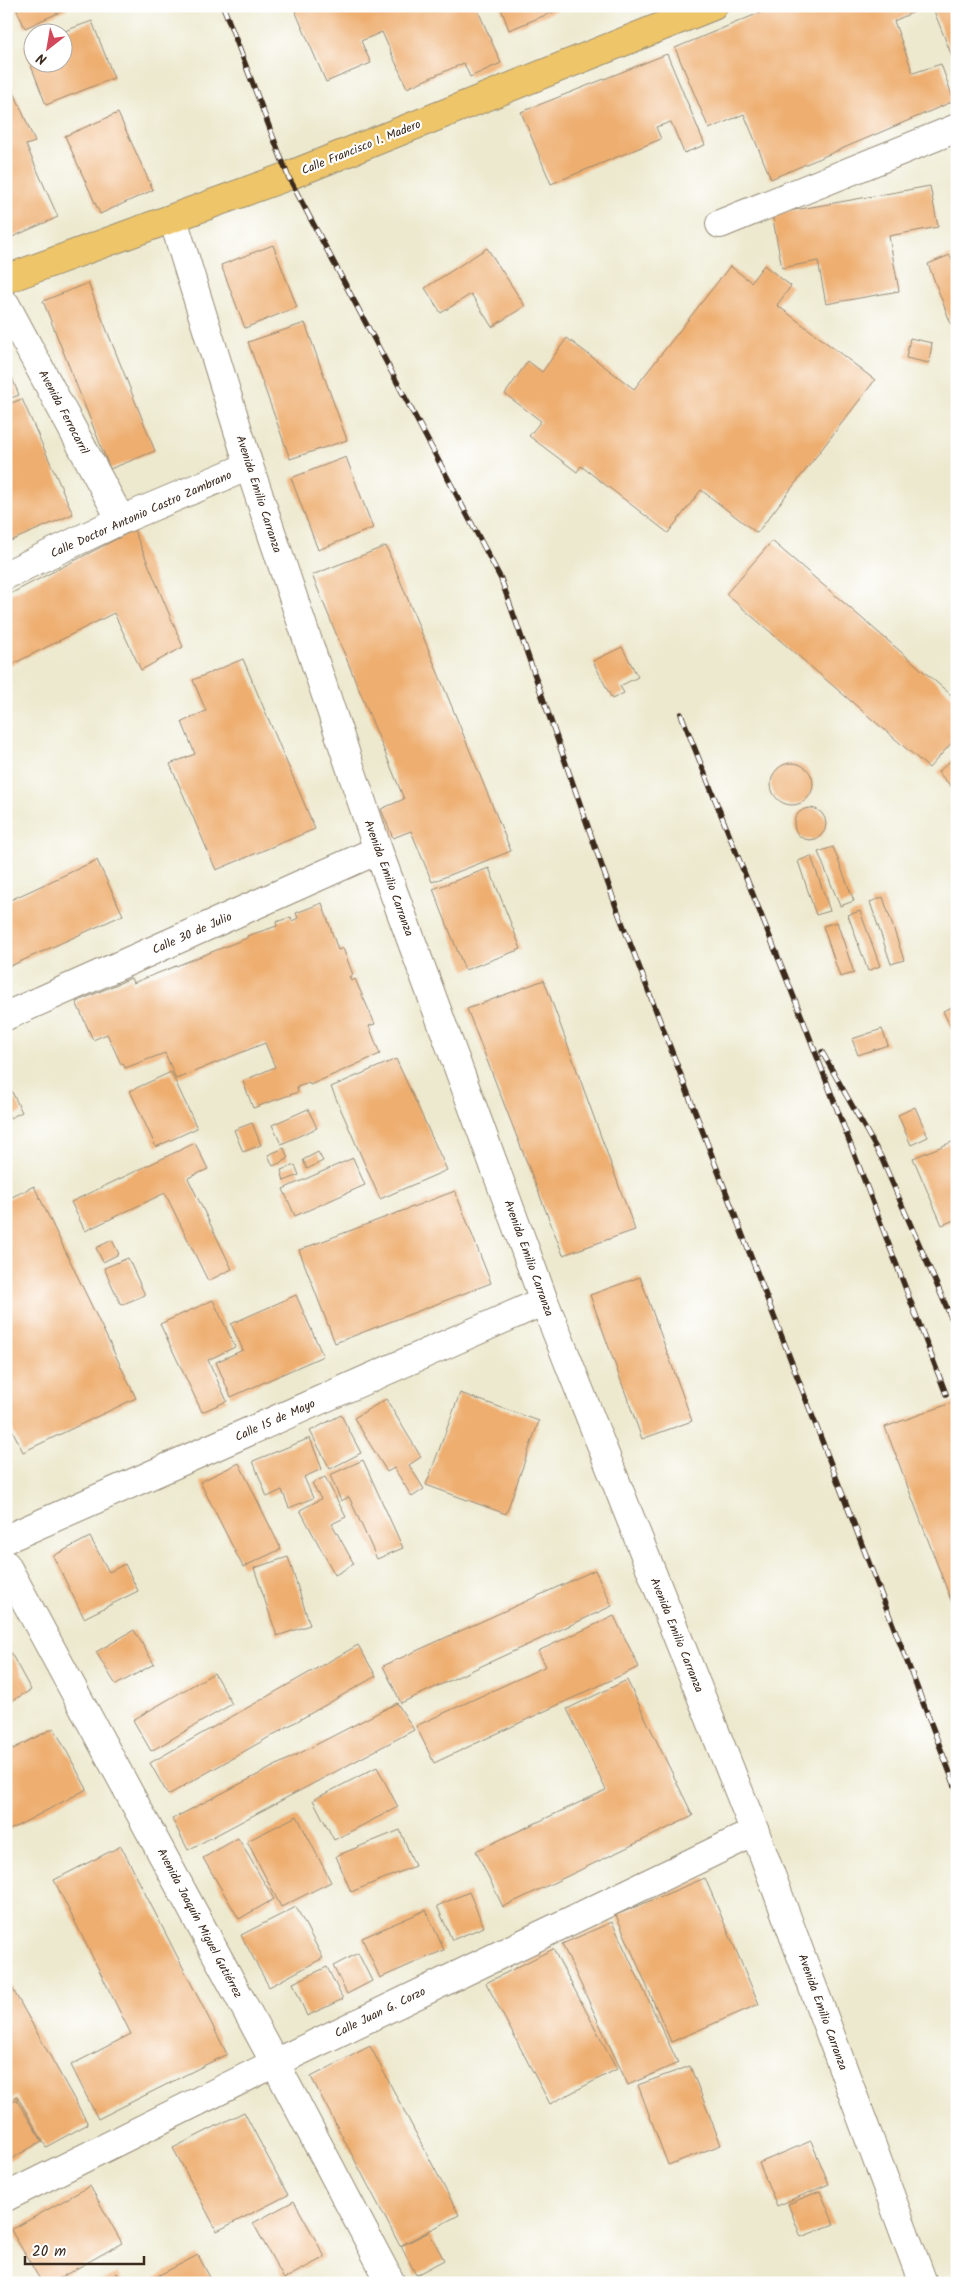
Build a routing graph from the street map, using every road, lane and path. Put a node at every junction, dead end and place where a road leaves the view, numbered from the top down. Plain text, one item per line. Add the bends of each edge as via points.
1 (713, 6) edge
2 (957, 128) edge
3 (173, 219) junction
4 (720, 224) dead end
5 (6, 279) edge
6 (6, 305) edge
7 (249, 466) junction
8 (121, 520) junction
9 (6, 575) edge
10 (378, 850) junction
11 (6, 1016) edge
12 (544, 1301) junction
13 (6, 1539) edge
14 (6, 1565) edge
15 (755, 1832) junction
16 (275, 2063) junction
17 (6, 2197) edge
18 (390, 2283) edge
19 (923, 2283) edge

1 - 3 main road, Calle Francisco I. Madero
2 - 4 street
3 - 5 main road, Calle Francisco I. Madero
3 - 7 street, Avenida Emilio Carranza
6 - 8 street, Avenida Ferrocarril
7 - 8 street, Calle Doctor Antonio Castro Zambrano
7 - 10 street, Avenida Emilio Carranza
8 - 9 street, Calle Doctor Antonio Castro Zambrano
10 - 11 street, Calle 30 de Julio
10 - 12 street, Avenida Emilio Carranza
12 - 13 street, Calle 15 de Mayo
12 - 15 street, Avenida Emilio Carranza
14 - 16 street, Avenida Joaquín Miguel Gutiérrez
15 - 16 street, Calle Juan G. Corzo
15 - 19 street, Avenida Emilio Carranza
16 - 17 street, Calle Juan G. Corzo
16 - 18 street, Avenida Joaquín Miguel Gutiérrez

